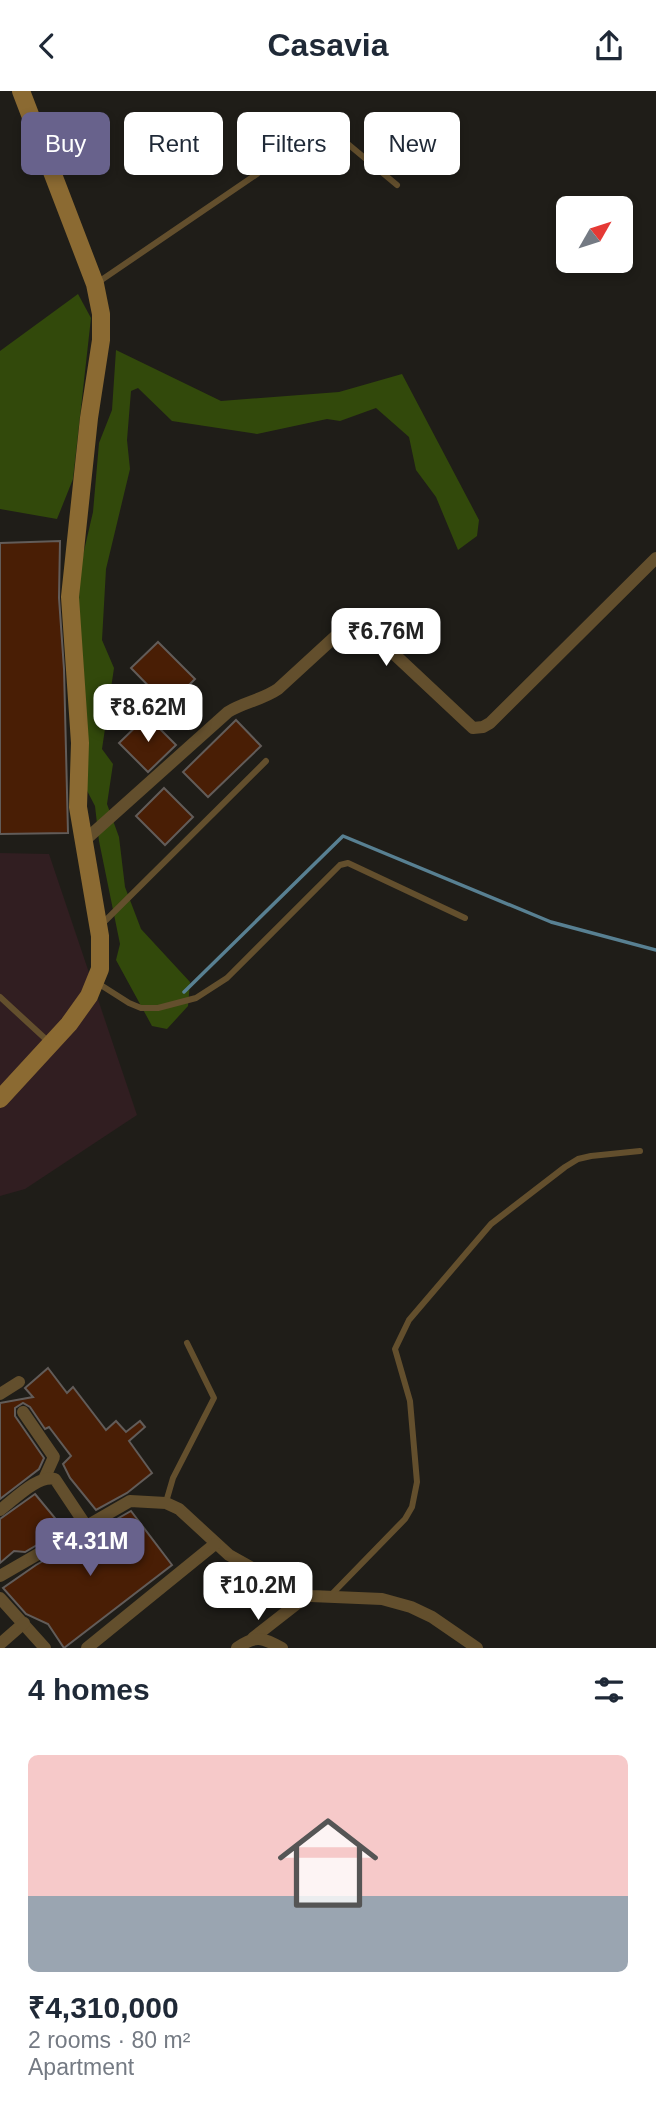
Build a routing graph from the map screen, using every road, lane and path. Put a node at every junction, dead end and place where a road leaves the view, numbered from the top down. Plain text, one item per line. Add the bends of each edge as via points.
1 (21, 91) edge
2 (397, 185) dead end
3 (96, 284) junction
4 (656, 558) edge
5 (266, 761) dead end
6 (84, 841) junction
7 (465, 918) dead end
8 (98, 927) junction
9 (95, 982) junction
10 (0, 997) edge
11 (51, 1044) junction
12 (0, 1099) edge
13 (640, 1151) dead end
14 (187, 1343) dead end
15 (19, 1382) dead end
16 (0, 1394) edge
17 (23, 1412) dead end
18 (44, 1479) junction
19 (166, 1503) junction
20 (0, 1510) edge
21 (87, 1527) junction
22 (215, 1544) junction
23 (0, 1576) edge
24 (308, 1595) junction
25 (331, 1595) junction
26 (0, 1598) edge
27 (24, 1623) junction
28 (253, 1638) junction
29 (0, 1644) edge
30 (45, 1648) edge
31 (87, 1648) edge
32 (237, 1648) edge
33 (282, 1648) edge
34 (477, 1648) edge

1 - 3 street
2 - 3 lane via 319,122 257,174
3 - 6 street via 101,340 70,597 80,743 78,807
4 - 6 street via 482,727 473,728 362,624 351,622 278,689 228,712
5 - 8 lane
6 - 8 street
7 - 9 lane via 348,863 340,865 227,978 196,998 158,1009 141,1008
8 - 9 street via 100,968
9 - 11 street
10 - 11 lane
11 - 12 street
13 - 25 lane via 592,1156 565,1167 491,1224 409,1320 396,1349 410,1401 416,1495 405,1520
14 - 19 lane via 214,1398 173,1478
15 - 16 street
17 - 18 street via 54,1457
18 - 20 street
18 - 21 street via 55,1479
19 - 21 street via 130,1501
19 - 22 street via 179,1509
21 - 23 street
22 - 24 street
22 - 31 street
24 - 25 street
24 - 28 street
25 - 34 street via 382,1599 411,1607
26 - 27 street
27 - 29 street
27 - 30 street
28 - 32 street
28 - 33 street

